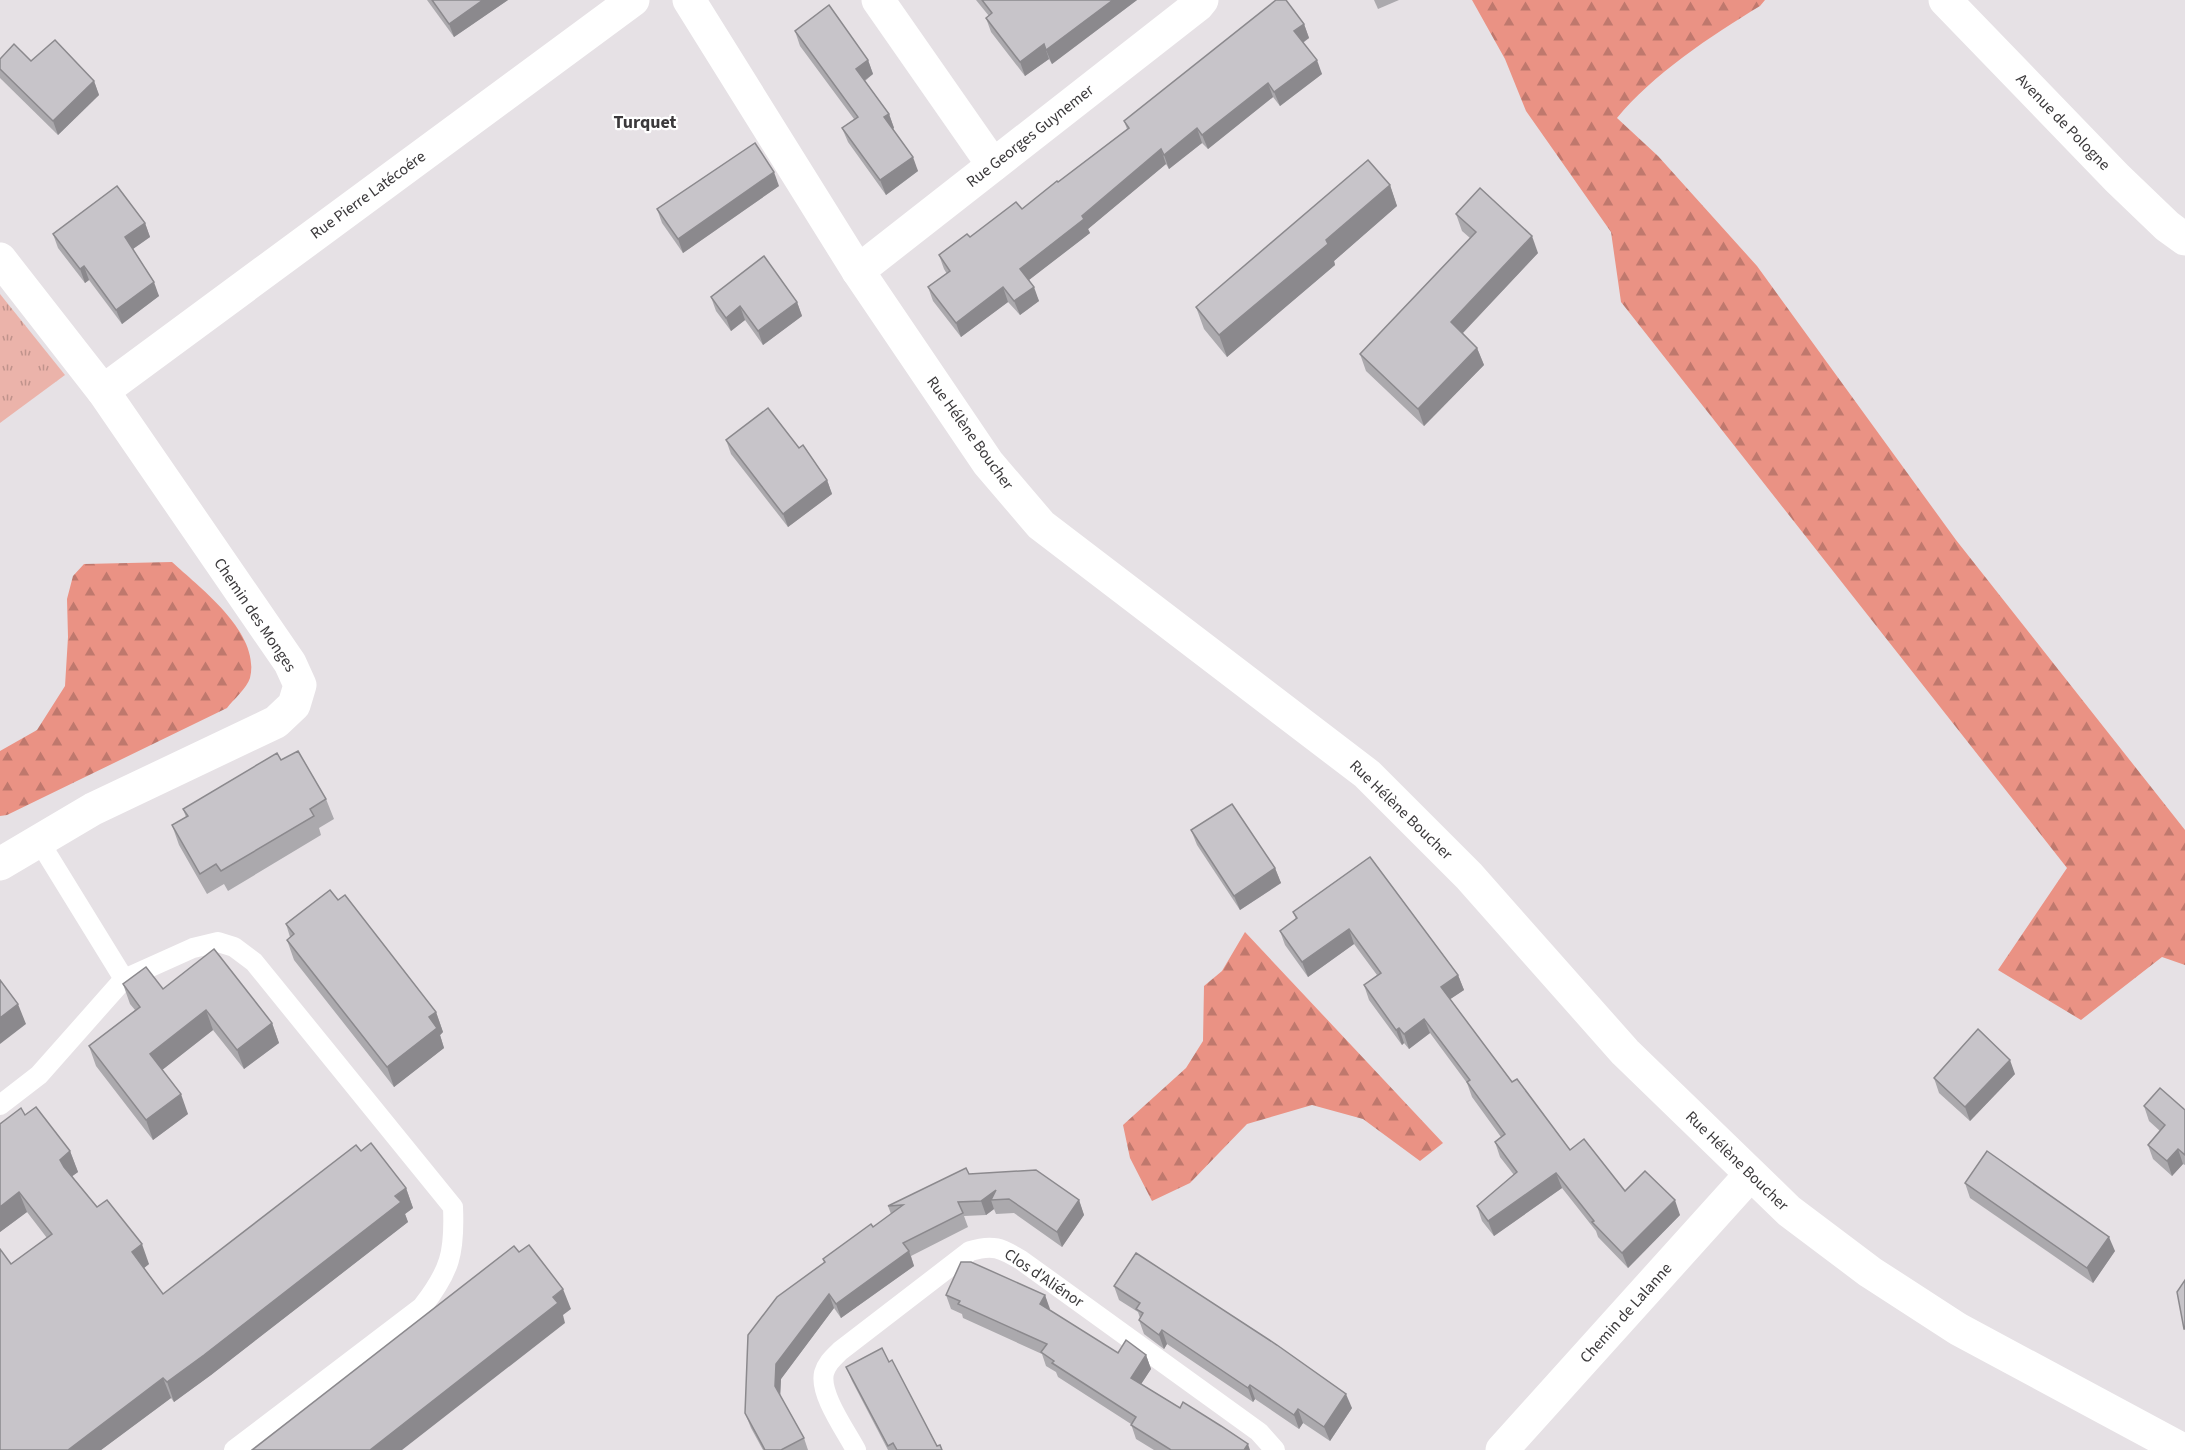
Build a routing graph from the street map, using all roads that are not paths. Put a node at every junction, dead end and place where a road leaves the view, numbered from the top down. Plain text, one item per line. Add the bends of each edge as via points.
1 (633, 0) edge
2 (689, 0) edge
3 (878, 0) edge
4 (1202, 0) edge
5 (1945, 0) edge
6 (993, 165) junction
7 (2185, 239) edge
8 (0, 259) edge
9 (858, 271) junction
10 (103, 391) junction
11 (39, 841) junction
12 (0, 864) edge
13 (124, 978) junction
14 (0, 1105) edge
15 (1750, 1175) junction
16 (234, 1450) edge
17 (856, 1450) edge
18 (1275, 1450) edge
19 (1502, 1450) edge
20 (2183, 1450) edge

1 - 10 street, Rue Pierre Latécoére
2 - 9 street, Rue Hélène Boucher
3 - 6 street
4 - 6 street, Rue Georges Guynemer
5 - 7 street, Avenue de Pologne via 2117,178
6 - 9 street, Rue Georges Guynemer
8 - 10 street, Chemin des Monges
9 - 15 street, Rue Hélène Boucher via 988,463 1041,525 1367,774 1469,876 1625,1052
10 - 11 street, Chemin des Monges via 290,663 300,685 294,705 276,722 93,809
11 - 12 street, Chemin des Monges
11 - 13 lane
13 - 14 lane via 39,1075
13 - 16 lane via 193,948 218,942 234,946 254,962 453,1207 454,1238 448,1264 423,1307
15 - 19 street, Chemin de Lalanne
15 - 20 street, Rue Hélène Boucher via 1789,1211 1870,1272 1958,1329
17 - 18 lane, Clos d'Aliénor via 825,1391 824,1375 829,1362 970,1251 982,1247 1000,1248 1022,1260 1259,1432

